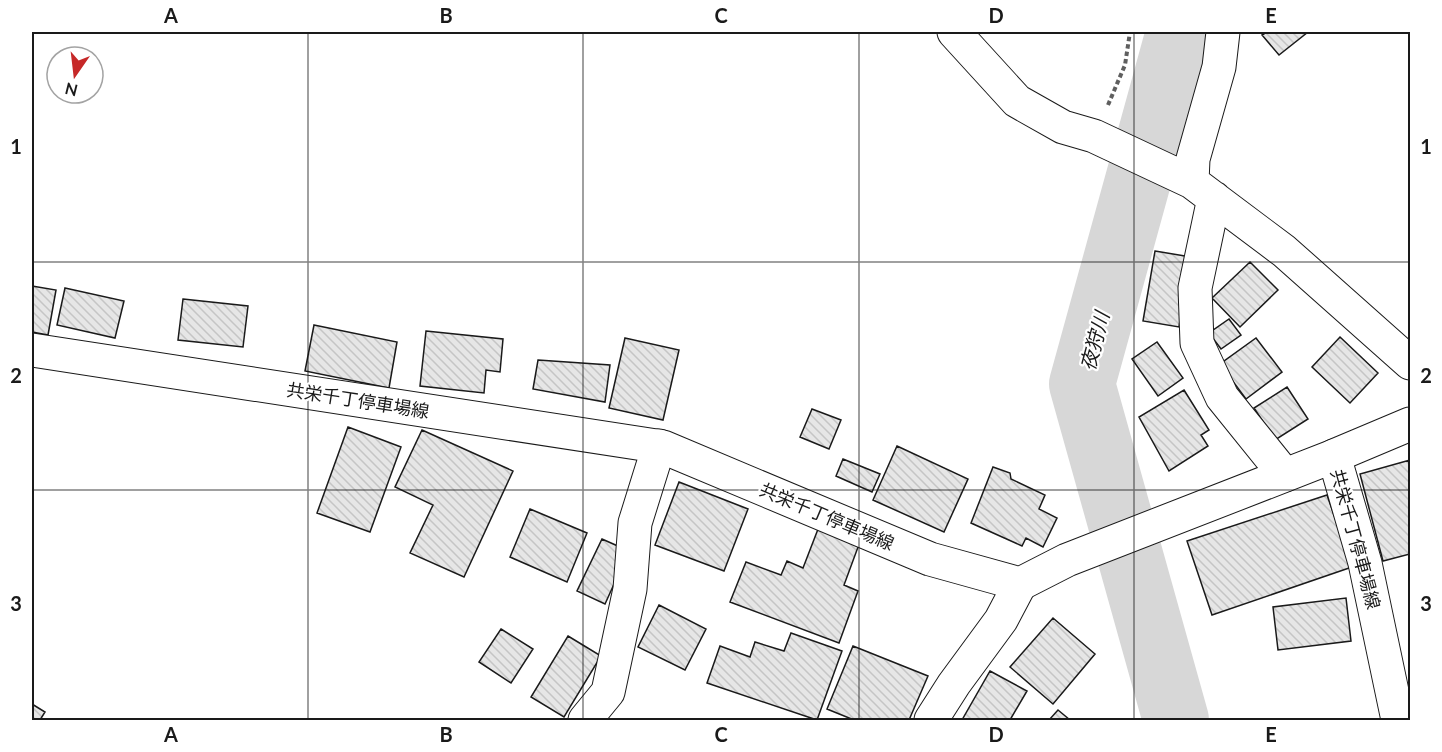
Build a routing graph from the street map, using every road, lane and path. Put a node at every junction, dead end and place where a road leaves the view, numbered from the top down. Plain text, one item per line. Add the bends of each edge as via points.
1 (954, 32) edge
2 (1130, 32) edge
3 (1223, 32) edge
4 (1099, 138) junction
5 (1196, 186) junction
6 (32, 350) edge
7 (1410, 363) edge
8 (1410, 424) edge
9 (659, 446) junction
10 (1334, 456) junction
11 (1285, 475) junction
12 (1020, 584) junction
13 (585, 720) edge
14 (931, 720) edge
15 (1398, 720) edge

1 - 4 main road via 1017,101 1063,127
2 - 4 path via 1125,65
3 - 5 main road via 1219,68 1193,159
4 - 5 main road
5 - 7 main road via 1284,251
5 - 11 main road via 1197,343 1222,397
6 - 9 main road, 共栄千丁停車場線
8 - 10 main road
9 - 12 main road, 共栄千丁停車場線 via 930,559
9 - 13 main road via 635,523 630,589 608,692
10 - 11 main road, 共栄千丁停車場線
10 - 15 main road, 共栄千丁停車場線 via 1365,563
11 - 12 main road, 共栄千丁停車場線 via 1067,560
12 - 14 main road via 1001,620

